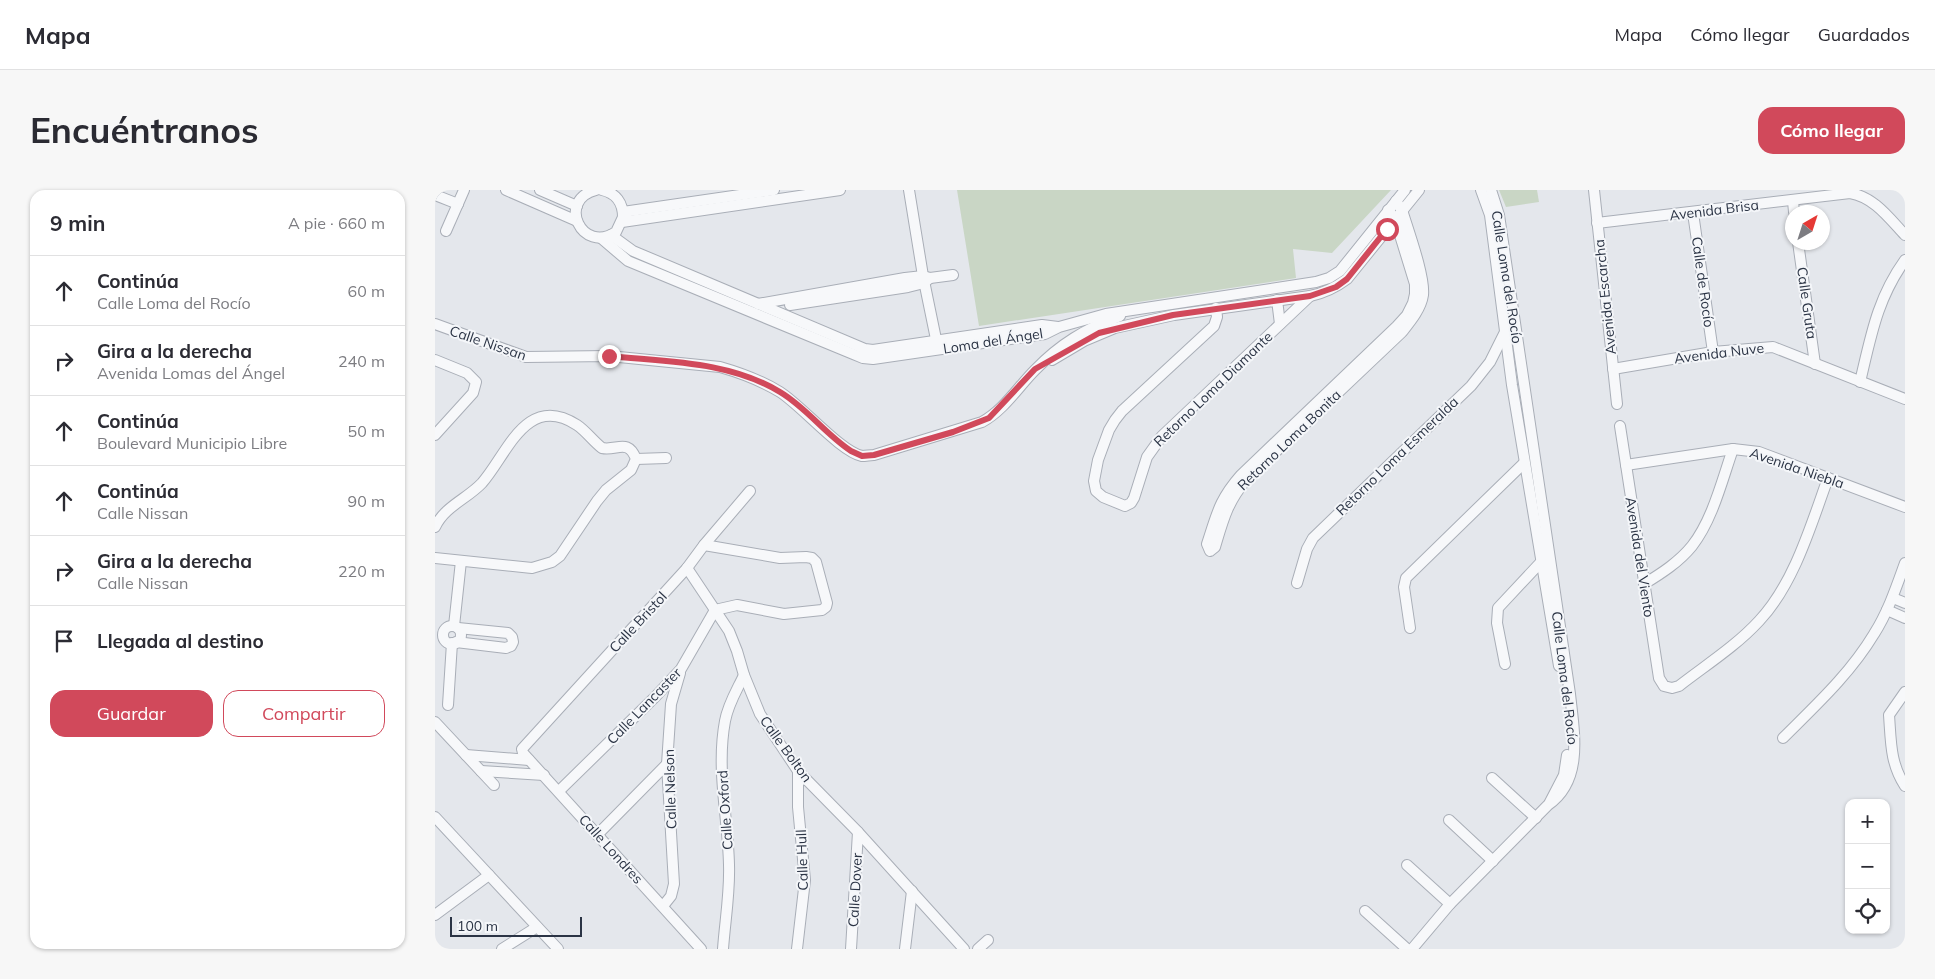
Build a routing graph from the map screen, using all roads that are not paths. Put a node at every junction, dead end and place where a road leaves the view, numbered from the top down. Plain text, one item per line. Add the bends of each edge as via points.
1 (464, 190) edge
2 (506, 190) edge
3 (539, 190) edge
4 (596, 190) edge
5 (604, 190) edge
6 (774, 190) edge
7 (840, 190) edge
8 (909, 190) edge
9 (1405, 190) edge
10 (1419, 190) edge
11 (1481, 190) edge
12 (1491, 190) edge
13 (1593, 190) edge
14 (435, 195) edge
15 (1396, 201) junction
16 (1793, 201) junction
17 (458, 204) junction
18 (1793, 205) edge
19 (577, 206) junction
20 (1402, 210) junction
21 (1693, 212) junction
22 (1391, 215) junction
23 (623, 217) junction
24 (577, 221) junction
25 (1597, 223) junction
26 (446, 231) dead end
27 (611, 235) junction
28 (1905, 235) edge
29 (601, 238) junction
30 (1799, 250) edge
31 (1905, 260) edge
32 (953, 275) dead end
33 (926, 279) junction
34 (1310, 296) junction
35 (1277, 300) junction
36 (802, 303) junction
37 (763, 305) junction
38 (1216, 308) junction
39 (745, 309) junction
40 (1139, 309) junction
41 (755, 314) junction
42 (1143, 321) junction
43 (435, 324) edge
44 (1280, 324) junction
45 (797, 325) junction
46 (1505, 332) junction
47 (937, 345) junction
48 (1713, 352) junction
49 (435, 360) edge
50 (1815, 364) junction
51 (1035, 369) junction
52 (1613, 369) junction
53 (1860, 382) junction
54 (1905, 399) edge
55 (1617, 404) dead end
56 (1620, 426) dead end
57 (435, 435) edge
58 (1733, 449) junction
59 (666, 458) dead end
60 (635, 459) junction
61 (1524, 463) junction
62 (1626, 464) junction
63 (1828, 478) junction
64 (750, 491) dead end
65 (1905, 507) edge
66 (435, 527) edge
67 (717, 531) junction
68 (704, 545) junction
69 (728, 549) junction
70 (435, 558) edge
71 (461, 561) junction
72 (1545, 561) junction
73 (1905, 563) edge
74 (687, 568) junction
75 (1297, 583) dead end
76 (1644, 584) junction
77 (1893, 598) junction
78 (1905, 603) edge
79 (715, 610) junction
80 (1887, 610) junction
81 (1905, 618) edge
82 (435, 625) edge
83 (453, 627) junction
84 (1410, 628) dead end
85 (435, 640) edge
86 (451, 642) junction
87 (1505, 664) dead end
88 (681, 669) junction
89 (744, 675) junction
90 (1905, 692) edge
91 (656, 696) junction
92 (671, 704) junction
93 (448, 705) dead end
94 (435, 722) edge
95 (1783, 738) dead end
96 (522, 750) joint
97 (466, 755) junction
98 (529, 760) junction
99 (667, 764) junction
100 (798, 770) junction
101 (481, 771) junction
102 (543, 776) junction
103 (1492, 778) dead end
104 (494, 785) dead end
105 (1905, 786) edge
106 (559, 791) junction
107 (1536, 818) junction
108 (1449, 820) dead end
109 (437, 821) edge
110 (858, 832) junction
111 (597, 835) junction
112 (1493, 861) junction
113 (1407, 865) dead end
114 (489, 875) junction
115 (912, 891) junction
116 (1450, 904) junction
117 (663, 906) junction
118 (1365, 911) dead end
119 (435, 915) edge
120 (537, 926) junction
121 (988, 940) dead end
122 (502, 949) edge
123 (558, 949) edge
124 (701, 949) edge
125 (723, 949) edge
126 (797, 949) edge
127 (851, 949) edge
128 (905, 949) edge
129 (964, 949) edge
130 (978, 949) edge
131 (1407, 949) edge
132 (1412, 949) edge

1 - 17 street
2 - 24 street
3 - 19 street
4 - 19 street via 584,195
5 - 23 street via 617,198
6 - 23 street
7 - 23 street
8 - 33 street
9 - 15 street
10 - 20 street
11 - 46 street, Calle Loma del Rocío via 1490,215
12 - 72 street, Calle Loma del Rocío via 1499,215
13 - 25 street, Avenida Escarcha
14 - 17 street
15 - 20 street, Retorno Loma Bonita
15 - 22 street
16 - 18 street
16 - 21 street, Avenida Brisa
16 - 28 street, Avenida Brisa via 1859,194 1877,206
17 - 26 street
19 - 24 street
20 - 22 street
20 - 22 street, Retorno Loma Bonita via 1422,282 1423,296 1412,320 1246,480 1233,495 1215,547 1210,551 1207,544 1220,504 1241,475 1407,315 1413,303 1415,284
21 - 25 street, Avenida Brisa
21 - 48 street, Calle de Rocío
22 - 34 street via 1347,279 1336,287
22 - 40 street via 1329,278
23 - 27 street
24 - 29 street, Loma del Ángel via 586,233
25 - 52 street, Avenida Escarcha
27 - 29 street
27 - 37 street, Loma del Ángel via 633,251
29 - 39 street, Loma del Ángel via 628,261
30 - 50 street, Calle Gruta
31 - 53 street via 1886,290 1877,312
32 - 33 street
33 - 36 street
33 - 37 street
33 - 47 street
34 - 35 street
34 - 44 street, Retorno Loma Diamante
35 - 38 street
35 - 44 street, Retorno Loma Diamante
36 - 37 street
36 - 45 street
37 - 39 street
37 - 41 street
37 - 45 street, Loma del Ángel
38 - 42 street
38 - 44 street, Retorno Loma Diamante via 1214,326 1115,420 1098,460 1094,481 1096,490 1103,497 1125,506 1131,503 1153,446
39 - 41 street, Loma del Ángel
40 - 42 street
40 - 47 street, Loma del Ángel via 1059,327 1042,325
40 - 51 street via 1077,334
41 - 45 street, Loma del Ángel
42 - 51 street via 1099,333
43 - 51 street, Calle Nissan via 526,358 609,356 720,367 780,392 843,446 862,456 935,437 989,418
45 - 47 street, Loma del Ángel via 873,350
46 - 61 street, Calle Loma del Rocío
46 - 75 street, Retorno Loma Esmeralda via 1490,362 1471,386 1313,538
48 - 50 street, Avenida Nuve via 1773,347
48 - 52 street, Avenida Nuve
49 - 57 street via 467,373 477,382 473,392
50 - 53 street, Avenida Nuve
52 - 55 street, Avenida Escarcha
53 - 54 street, Avenida Nuve
56 - 62 street, Avenida del Viento
58 - 62 street, Avenida Niebla
58 - 63 street, Avenida Niebla via 1759,452
58 - 76 street via 1711,510 1693,544 1667,570
59 - 60 street
60 - 66 street via 633,452 623,446 602,448 577,424 551,416 539,418 519,431 488,477 441,516
60 - 71 street via 631,470 606,490 559,556 551,562 532,568
61 - 72 street, Calle Loma del Rocío
61 - 84 street via 1405,578
62 - 76 street, Avenida del Viento
63 - 65 street, Avenida Niebla
63 - 76 street, Avenida del Viento via 1800,553 1777,598 1760,621 1738,642 1679,686 1664,686 1659,678
64 - 67 street, Calle Bristol
67 - 68 street, Calle Bristol
67 - 69 street
68 - 69 street
68 - 74 street, Calle Bristol
69 - 79 street via 780,558 812,558 816,562 827,603 821,610 784,614 737,605
70 - 71 street
71 - 83 street
72 - 87 street via 1498,608 1496,616
72 - 107 street, Calle Loma del Rocío via 1570,694 1574,754 1571,776 1563,793
73 - 77 street
74 - 79 street, Calle Bolton
74 - 96 street, Calle Bristol
77 - 78 street
77 - 80 street
79 - 88 street, Calle Lancaster
79 - 89 street, Calle Bolton via 729,631
80 - 81 street
80 - 95 street via 1861,654 1821,701
82 - 83 street
83 - 86 street via 461,635
83 - 86 street via 443,635
83 - 86 street via 508,634 513,640 506,648
85 - 86 street
86 - 93 street
88 - 91 street, Calle Lancaster
88 - 92 street, Calle Nelson
89 - 100 street, Calle Bolton via 759,714
89 - 125 street, Calle Oxford via 725,720 722,745 721,783 729,865
90 - 105 street via 1889,715 1893,758
91 - 92 street
91 - 106 street, Calle Lancaster
92 - 99 street, Calle Nelson
94 - 97 street
96 - 98 street, Calle Londres
97 - 98 street
97 - 101 street
98 - 102 street, Calle Londres
99 - 111 street
99 - 117 street, Calle Nelson via 674,884 671,896
100 - 110 street, Calle Bolton
100 - 126 street, Calle Hull via 805,880
101 - 102 street
101 - 104 street
102 - 106 street, Calle Londres
103 - 107 street
106 - 111 street, Calle Londres
107 - 112 street, Calle Loma del Rocío
108 - 112 street
109 - 114 street
110 - 115 street, Calle Bolton
110 - 127 street, Calle Dover
111 - 117 street, Calle Londres
112 - 116 street, Calle Loma del Rocío
113 - 116 street
114 - 119 street
114 - 120 street
115 - 128 street
115 - 129 street, Calle Bolton
116 - 132 street, Calle Loma del Rocío
117 - 124 street, Calle Londres
118 - 131 street
120 - 122 street
120 - 123 street
121 - 130 street

